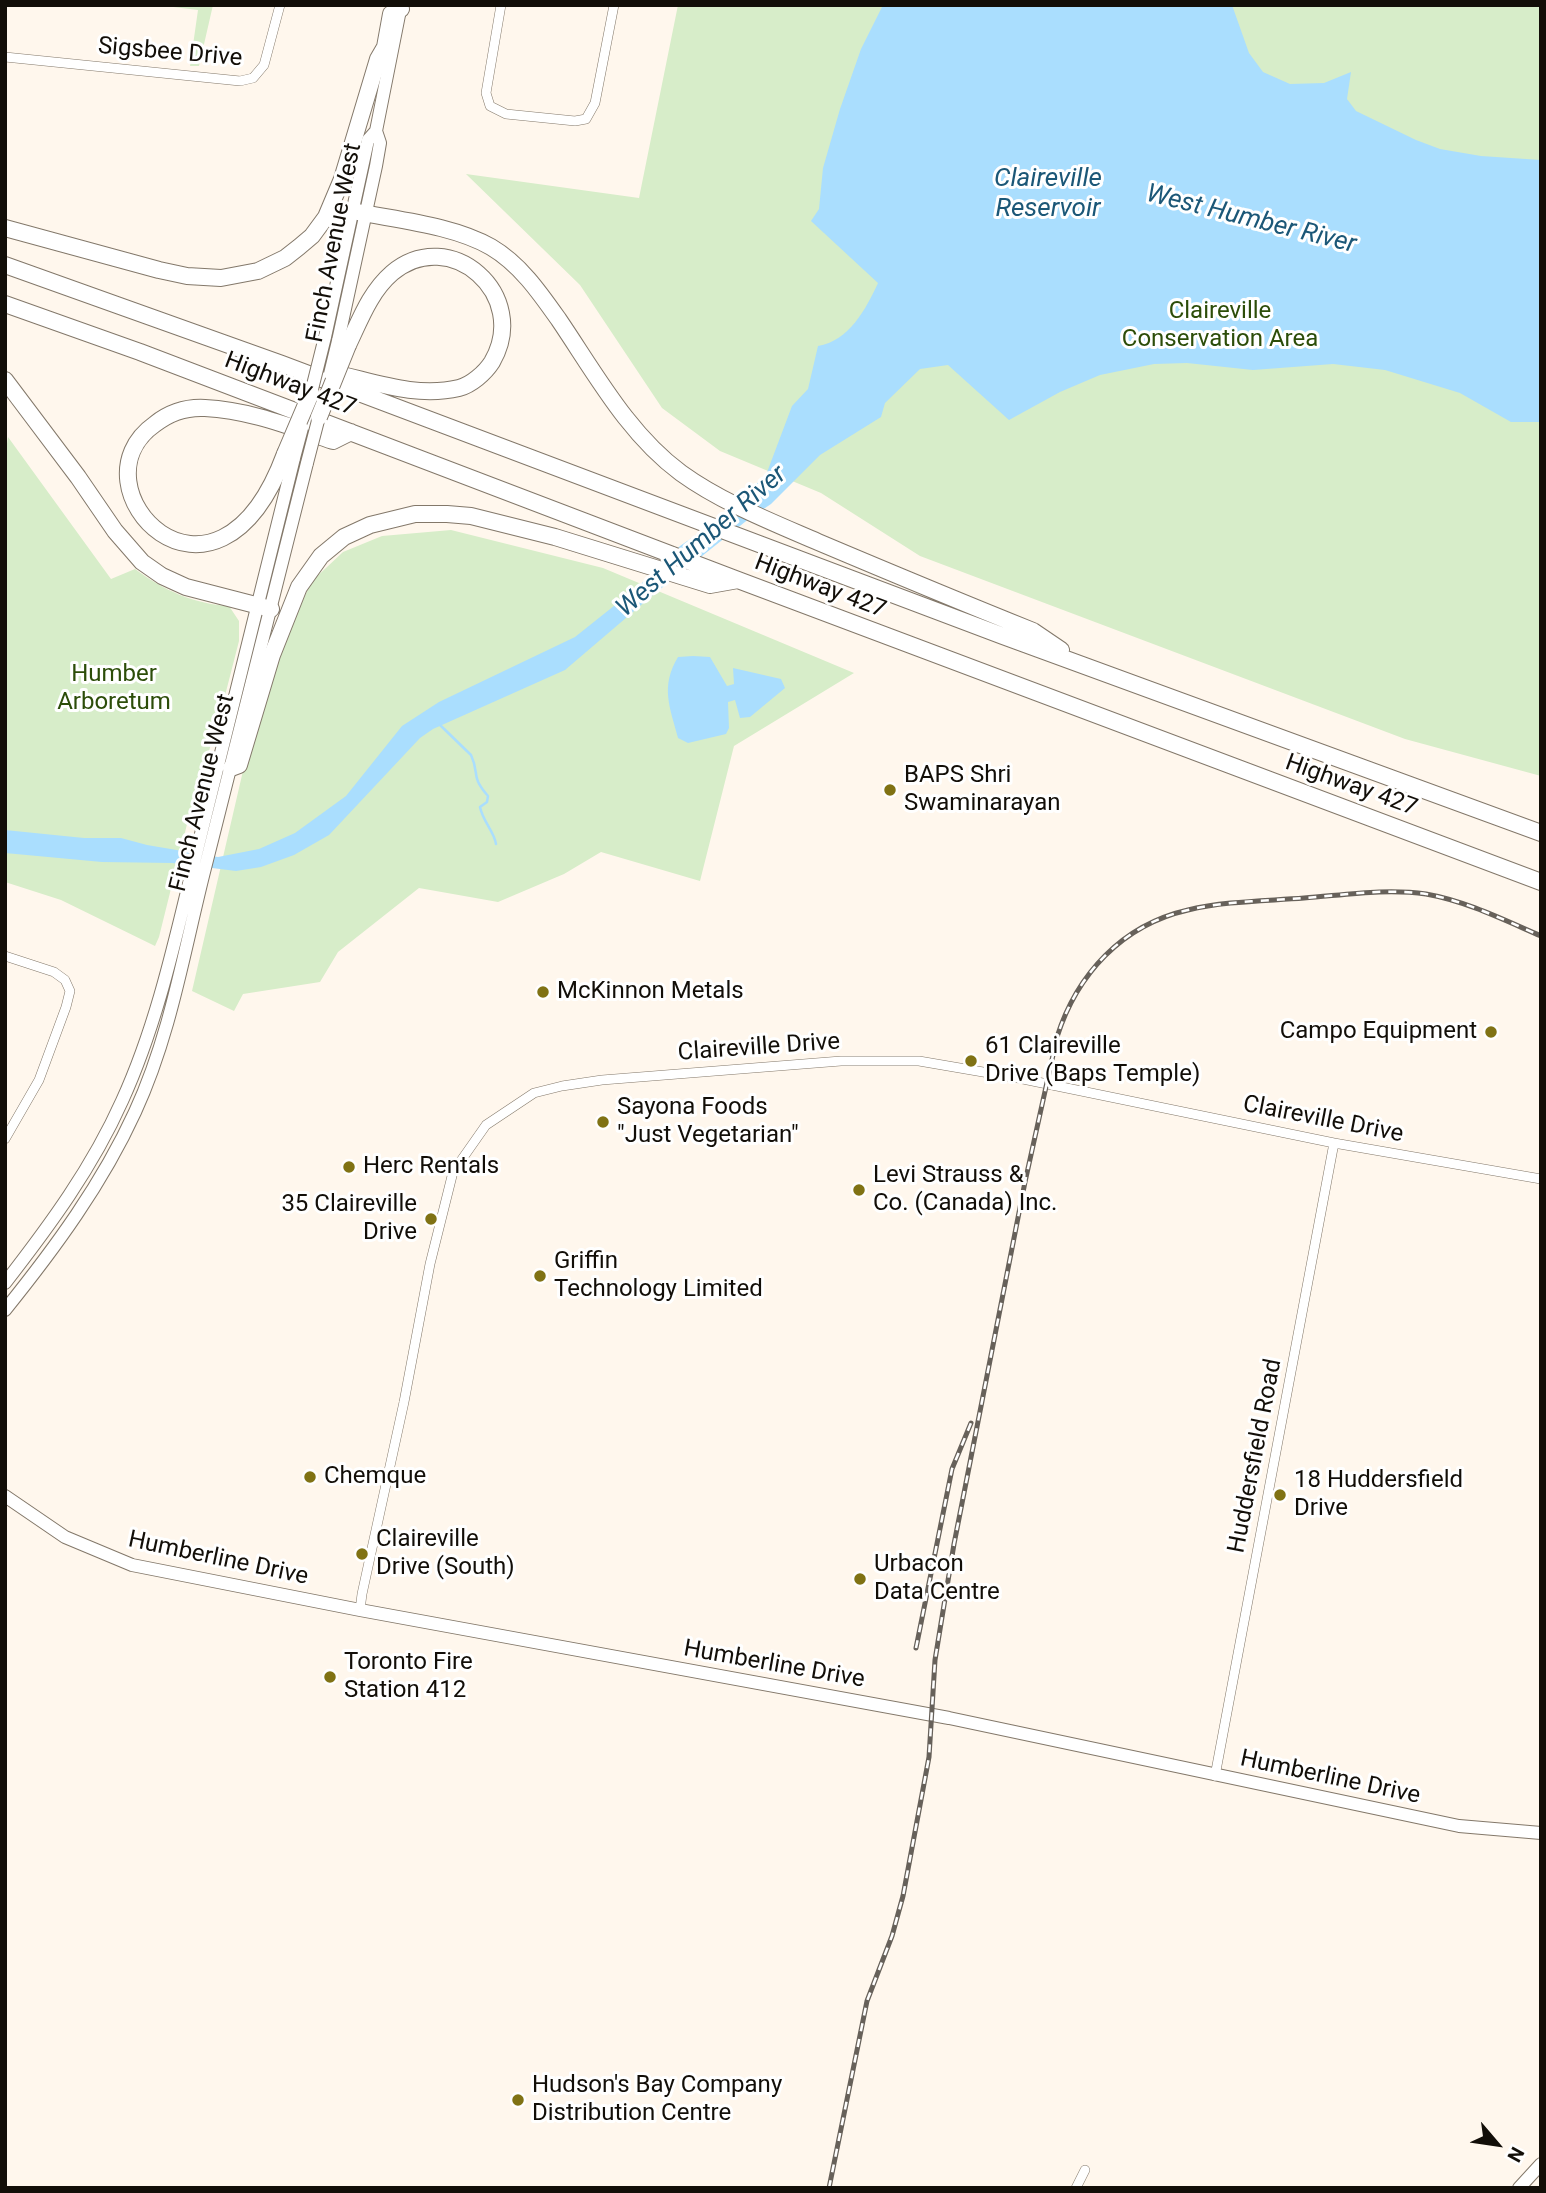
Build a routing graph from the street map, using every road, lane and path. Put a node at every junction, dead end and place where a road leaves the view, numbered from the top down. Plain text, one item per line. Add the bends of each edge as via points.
1 (280, 5) edge
2 (501, 5) edge
3 (614, 5) edge
4 (401, 7) edge
5 (5, 57) edge
6 (360, 213) junction
7 (5, 228) edge
8 (5, 265) edge
9 (5, 304) edge
10 (337, 341) junction
11 (282, 364) junction
12 (5, 380) edge
13 (311, 393) joint
14 (319, 417) joint
15 (351, 432) junction
16 (290, 456) junction
17 (738, 580) junction
18 (264, 607) junction
19 (1080, 663) junction
20 (231, 768) junction
21 (211, 818) junction
22 (1541, 833) edge
23 (1541, 882) edge
24 (191, 899) junction
25 (5, 956) edge
26 (5, 1139) edge
27 (1334, 1143) junction
28 (1541, 1179) edge
29 (5, 1283) edge
30 (5, 1310) edge
31 (5, 1488) edge
32 (10, 1498) edge
33 (360, 1610) junction
34 (1215, 1776) junction
35 (1541, 1833) edge
36 (1541, 2164) edge
37 (1085, 2171) dead end
38 (1076, 2188) edge
39 (1519, 2188) edge

1 - 5 street, Sigsbee Drive via 264,65 253,78 240,81
2 - 3 street via 486,93 490,106 506,114 574,121 586,119 595,103
4 - 6 main road, Finch Avenue West via 376,131 380,143 369,165
4 - 7 highway via 391,14 385,47 377,59 332,206 312,236 285,258 258,271 221,278 187,276
6 - 10 main road, Finch Avenue West
6 - 19 highway via 475,239 504,256 534,285 623,415 662,457 697,483 786,528 1033,631
8 - 11 highway, Highway 427
9 - 15 highway, Highway 427
10 - 11 highway via 393,273 432,257 460,262 480,275 496,296 503,319 502,340 489,366 462,387 426,393
10 - 13 main road, Finch Avenue West, bridge
10 - 14 highway, bridge
11 - 19 highway, Highway 427
12 - 18 highway via 114,531 142,562 186,587
13 - 16 highway, bridge
14 - 18 main road, Finch Avenue West, bridge
15 - 16 highway via 333,440 256,415 204,407 181,410 146,430 136,442 128,475 141,516 163,536 192,545 216,542 240,527 254,514
15 - 17 highway, Highway 427
16 - 18 main road, Finch Avenue West
17 - 20 highway via 710,585 471,516 415,514 369,525 321,556 299,587 272,655 239,765
17 - 23 highway, Highway 427
18 - 20 main road, Finch Avenue West
18 - 21 main road, Finch Avenue West
19 - 22 highway, Highway 427
20 - 21 main road, Finch Avenue West
21 - 24 main road, Finch Avenue West
24 - 29 main road, Finch Avenue West via 122,1102 81,1179
24 - 30 main road, Finch Avenue West via 171,1014 136,1111 88,1199
25 - 26 street via 54,972 70,991 39,1080
27 - 28 street, Claireville Drive
27 - 33 street, Claireville Drive via 919,1060 841,1061 602,1080 534,1093 486,1125 453,1172
27 - 34 street, Huddersfield Road
31 - 32 main road, Humberline Drive
32 - 33 main road, Humberline Drive via 65,1537 132,1565
33 - 34 main road, Humberline Drive via 940,1717
34 - 35 main road, Humberline Drive via 1459,1826
36 - 39 main road
37 - 38 street

